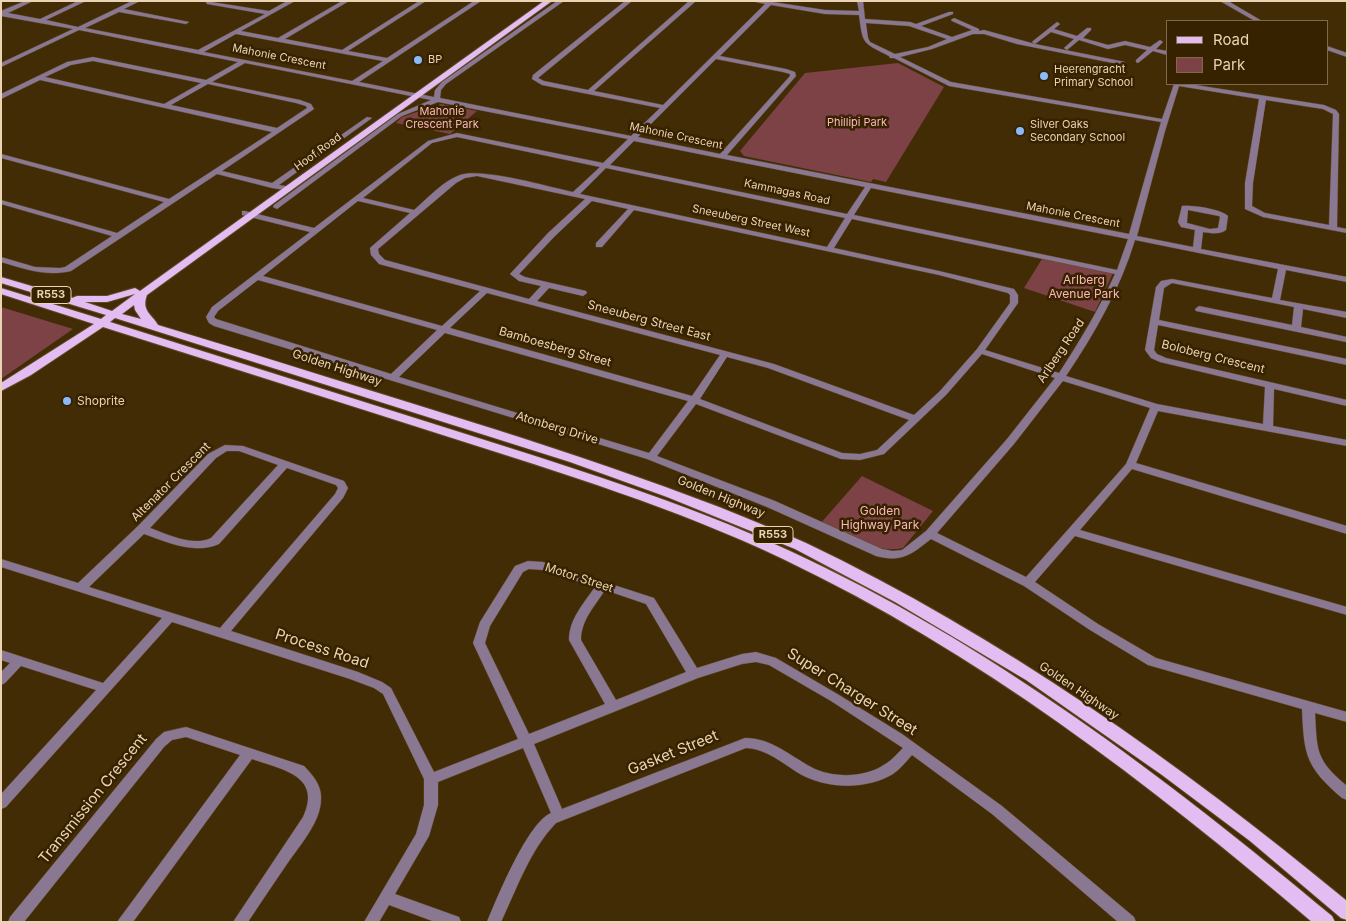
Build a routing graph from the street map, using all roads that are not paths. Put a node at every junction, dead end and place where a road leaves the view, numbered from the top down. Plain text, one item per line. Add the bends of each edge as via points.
1 (30, 1) edge
2 (82, 1) edge
3 (136, 1) edge
4 (292, 1) edge
5 (346, 1) edge
6 (423, 1) edge
7 (478, 1) edge
8 (537, 1) edge
9 (549, 1) edge
10 (561, 1) edge
11 (629, 1) edge
12 (693, 1) edge
13 (754, 1) edge
14 (860, 1) edge
15 (1223, 1) edge
16 (207, 2) edge
17 (769, 4) junction
18 (119, 10) junction
19 (2, 13) edge
20 (270, 13) junction
21 (951, 13) dead end
22 (861, 17) junction
23 (954, 20) dead end
24 (1257, 20) edge
25 (40, 21) junction
26 (186, 22) dead end
27 (1058, 24) dead end
28 (916, 26) junction
29 (79, 28) junction
30 (1089, 29) dead end
31 (1050, 30) junction
32 (236, 32) junction
33 (975, 33) junction
34 (1129, 36) dead end
35 (1079, 38) junction
36 (278, 40) junction
37 (954, 40) junction
38 (1035, 42) dead end
39 (1160, 42) dead end
40 (1123, 43) junction
41 (1113, 47) junction
42 (1067, 48) dead end
43 (1328, 48) edge
44 (1152, 50) junction
45 (199, 52) junction
46 (342, 52) junction
47 (1166, 53) edge
48 (1347, 55) edge
49 (892, 56) junction
50 (1104, 56) dead end
51 (715, 57) junction
52 (389, 60) junction
53 (1138, 61) dead end
54 (244, 62) junction
55 (1123, 63) dead end
56 (1, 65) edge
57 (39, 78) junction
58 (207, 82) junction
59 (354, 83) junction
60 (1177, 85) edge
61 (1184, 85) edge
62 (589, 92) junction
63 (407, 94) junction
64 (417, 96) junction
65 (1, 97) edge
66 (1263, 97) junction
67 (437, 100) junction
68 (165, 106) junction
69 (665, 106) junction
70 (369, 118) dead end
71 (1165, 121) junction
72 (279, 131) junction
73 (633, 138) junction
74 (721, 157) junction
75 (4, 159) edge
76 (606, 166) junction
77 (217, 172) junction
78 (869, 186) junction
79 (280, 187) junction
80 (576, 194) junction
81 (591, 198) junction
82 (357, 199) junction
83 (1, 202) edge
84 (171, 202) junction
85 (277, 207) dead end
86 (633, 207) junction
87 (414, 212) junction
88 (249, 214) junction
89 (849, 216) junction
90 (1333, 228) junction
91 (1199, 229) junction
92 (316, 231) junction
93 (1347, 231) edge
94 (120, 236) junction
95 (1133, 238) junction
96 (599, 245) dead end
97 (829, 250) junction
98 (1196, 250) junction
99 (1, 259) edge
100 (1282, 268) junction
101 (1120, 273) junction
102 (258, 276) junction
103 (1, 280) edge
104 (1347, 280) edge
105 (546, 285) junction
106 (485, 290) junction
107 (1, 291) edge
108 (139, 292) junction
109 (583, 294) dead end
110 (60, 298) junction
111 (1276, 301) junction
112 (531, 302) junction
113 (1014, 303) joint
114 (1299, 306) junction
115 (1199, 309) dead end
116 (1347, 315) edge
117 (103, 318) junction
118 (1155, 322) junction
119 (159, 328) junction
120 (444, 329) junction
121 (1296, 329) junction
122 (1346, 339) edge
123 (980, 351) junction
124 (725, 354) junction
125 (1347, 362) edge
126 (393, 377) junction
127 (1059, 377) junction
128 (1270, 384) junction
129 (1, 387) edge
130 (694, 400) junction
131 (1347, 403) edge
132 (1155, 407) junction
133 (916, 419) junction
134 (1268, 428) junction
135 (1347, 443) edge
136 (651, 457) junction
137 (285, 464) junction
138 (1130, 465) junction
139 (142, 529) junction
140 (1347, 530) edge
141 (1074, 532) junction
142 (930, 534) junction
143 (897, 555) joint
144 (1, 564) edge
145 (1028, 583) junction
146 (602, 586) junction
147 (80, 588) junction
148 (1347, 611) edge
149 (169, 618) junction
150 (223, 633) junction
151 (1, 655) edge
152 (18, 662) junction
153 (694, 674) junction
154 (1, 680) edge
155 (104, 688) junction
156 (613, 706) junction
157 (1308, 708) junction
158 (1347, 717) edge
159 (526, 741) junction
160 (911, 748) junction
161 (249, 753) junction
162 (431, 779) junction
163 (1347, 794) edge
164 (1, 802) edge
165 (559, 816) junction
166 (386, 897) junction
167 (1347, 912) edge
168 (15, 922) edge
169 (124, 922) edge
170 (240, 922) edge
171 (371, 922) edge
172 (454, 922) edge
173 (494, 922) edge
174 (1129, 922) edge
175 (1326, 922) edge

1 - 19 street
2 - 25 street
3 - 18 street
4 - 20 street
5 - 36 street
6 - 46 street
7 - 52 street
8 - 63 main road, Hoof Road
9 - 64 main road, Hoof Road
10 - 67 street via 444,84 438,90
11 - 62 street via 534,79
12 - 62 street
13 - 17 street
14 - 22 street
15 - 24 street
16 - 20 street
17 - 22 street
17 - 51 street
18 - 26 street
18 - 29 street
19 - 25 street, Mahonie Crescent
20 - 32 street
21 - 28 street
22 - 28 street
22 - 49 street via 866,41
23 - 33 street via 977,29
25 - 29 street, Mahonie Crescent
27 - 31 street
28 - 37 street
29 - 45 street, Mahonie Crescent
29 - 56 street
30 - 35 street
31 - 35 street
31 - 38 street
32 - 36 street
32 - 45 street
33 - 37 street
33 - 55 street via 984,32 1017,42
34 - 40 street
35 - 41 street
35 - 42 street
36 - 46 street
37 - 49 street
39 - 44 street
40 - 41 street
40 - 44 street
41 - 50 street
43 - 48 street
44 - 47 street
44 - 53 street
45 - 54 street, Mahonie Crescent
46 - 52 street
49 - 71 street via 952,85
51 - 69 street
51 - 74 street via 793,73
52 - 59 street
54 - 58 street
54 - 59 street, Mahonie Crescent
57 - 58 street via 87,59
57 - 65 street
57 - 68 street
58 - 68 street
58 - 72 street via 311,106 307,113
59 - 63 street, Mahonie Crescent
60 - 71 street, Arlberg Road
61 - 66 street
62 - 69 street
63 - 64 street, Mahonie Crescent
63 - 79 main road, Hoof Road
64 - 67 street, Mahonie Crescent
64 - 79 main road, Hoof Road
66 - 90 street via 1331,109 1336,114
66 - 90 street via 1248,207 1262,215
67 - 73 street, Mahonie Crescent
67 - 85 street via 400,115
68 - 72 street
69 - 73 street
70 - 79 street
71 - 95 street, Arlberg Road
72 - 77 street
73 - 74 street, Mahonie Crescent
73 - 76 street
74 - 78 street, Mahonie Crescent
75 - 84 street
76 - 80 street
76 - 82 street, Kammagas Road via 470,137 450,136 430,142
76 - 89 street, Kammagas Road
77 - 79 street
77 - 84 street
78 - 89 street
78 - 95 street, Mahonie Crescent
79 - 88 main road, Hoof Road
80 - 81 street, Sneeuberg Street West
80 - 87 street, Sneeuberg Street West via 473,174 453,180
81 - 86 street, Sneeuberg Street West
81 - 105 street via 514,274
82 - 87 street
82 - 92 street
83 - 94 street
84 - 94 street
86 - 96 street
86 - 97 street, Sneeuberg Street West
87 - 106 street, Sneeuberg Street East via 375,246 375,255 382,262
88 - 92 street
88 - 108 main road, Hoof Road
89 - 97 street
89 - 101 street, Kammagas Road
90 - 93 street
91 - 91 street via 1221,232 1224,216 1217,212 1185,208 1182,223
91 - 98 street
92 - 102 street
94 - 99 street via 62,271 46,272
95 - 98 street, Mahonie Crescent
95 - 101 street, Arlberg Road
97 - 113 street, Sneeuberg Street West via 1001,287 1012,293
98 - 100 street, Mahonie Crescent
100 - 104 street, Mahonie Crescent
100 - 111 street
101 - 127 street, Arlberg Road via 1093,328
102 - 120 street, Bamboesberg Street
102 - 126 street, Atonberg Drive via 215,309 211,319 217,324
103 - 110 main road, Golden Highway / R553
105 - 109 street
105 - 112 street
106 - 112 street, Sneeuberg Street East
106 - 120 street
107 - 117 main road, Golden Highway / R553
108 - 110 main road via 107,299
108 - 117 main road, Hoof Road
108 - 119 main road via 141,312
110 - 117 main road, Golden Highway / R553
111 - 114 street, Boloberg Crescent
111 - 118 street, Boloberg Crescent via 1172,281 1160,287
112 - 124 street, Sneeuberg Street East
113 - 123 street, Bamboesberg Street
114 - 116 street, Boloberg Crescent
114 - 121 street
115 - 121 street
117 - 119 main road, Golden Highway / R553
117 - 129 main road, Hoof Road via 27,374
117 - 175 main road, Golden Highway / R553 via 580,474 684,512 813,568 955,647 1021,688 1145,774
118 - 125 street
118 - 128 street, Boloberg Crescent via 1149,350 1156,358
119 - 167 main road, Golden Highway / R553 via 599,467 754,526 848,570 971,639 1095,719 1256,836
120 - 126 street
120 - 130 street, Bamboesberg Street
121 - 122 street
123 - 127 street
123 - 133 street, Bamboesberg Street
124 - 130 street
124 - 133 street, Sneeuberg Street East via 772,366
126 - 136 street, Atonberg Drive
127 - 132 street
127 - 142 street, Arlberg Road via 1031,417
128 - 131 street, Boloberg Crescent
128 - 134 street
130 - 133 street, Bamboesberg Street via 841,456 865,457 880,452
130 - 136 street
132 - 134 street
132 - 138 street
134 - 135 street
136 - 143 street, Atonberg Drive via 771,504 877,552
137 - 139 street, Altenator Crescent via 240,448 225,448 212,456
137 - 139 street via 209,545 194,545
137 - 150 street, Altenator Crescent via 337,481 342,484 342,491
138 - 140 street
138 - 141 street
139 - 147 street, Altenator Crescent
141 - 145 street
141 - 148 street
142 - 143 street, Arlberg Road via 908,552
142 - 145 street
144 - 147 street, Process Road
145 - 157 street via 1152,662
146 - 153 street, Motor Street via 650,602
146 - 156 street via 574,634
146 - 159 street, Motor Street via 543,566 523,566 516,572 484,625 480,646
147 - 149 street, Process Road
149 - 150 street, Process Road
149 - 155 street
150 - 162 street, Process Road via 378,685 391,696
151 - 152 street
152 - 154 street
152 - 155 street
153 - 156 street, Super Charger Street
153 - 160 street, Super Charger Street via 742,659 766,659 835,698
155 - 164 street
156 - 159 street, Super Charger Street
157 - 158 street
157 - 163 street via 1314,759 1321,772
159 - 162 street, Super Charger Street
159 - 165 street, Motor Street
160 - 165 street, Gasket Street via 894,766 882,773 833,779 809,772 760,744 745,743
160 - 174 street, Super Charger Street via 997,810
161 - 168 street, Transmission Crescent via 191,732 177,733 164,739
161 - 169 street
161 - 170 street, Transmission Crescent via 299,770 312,783 316,800 308,821
162 - 166 street, Process Road via 431,805 426,826
165 - 173 street, Gasket Street via 544,825 534,841
166 - 171 street, Process Road
166 - 172 street

